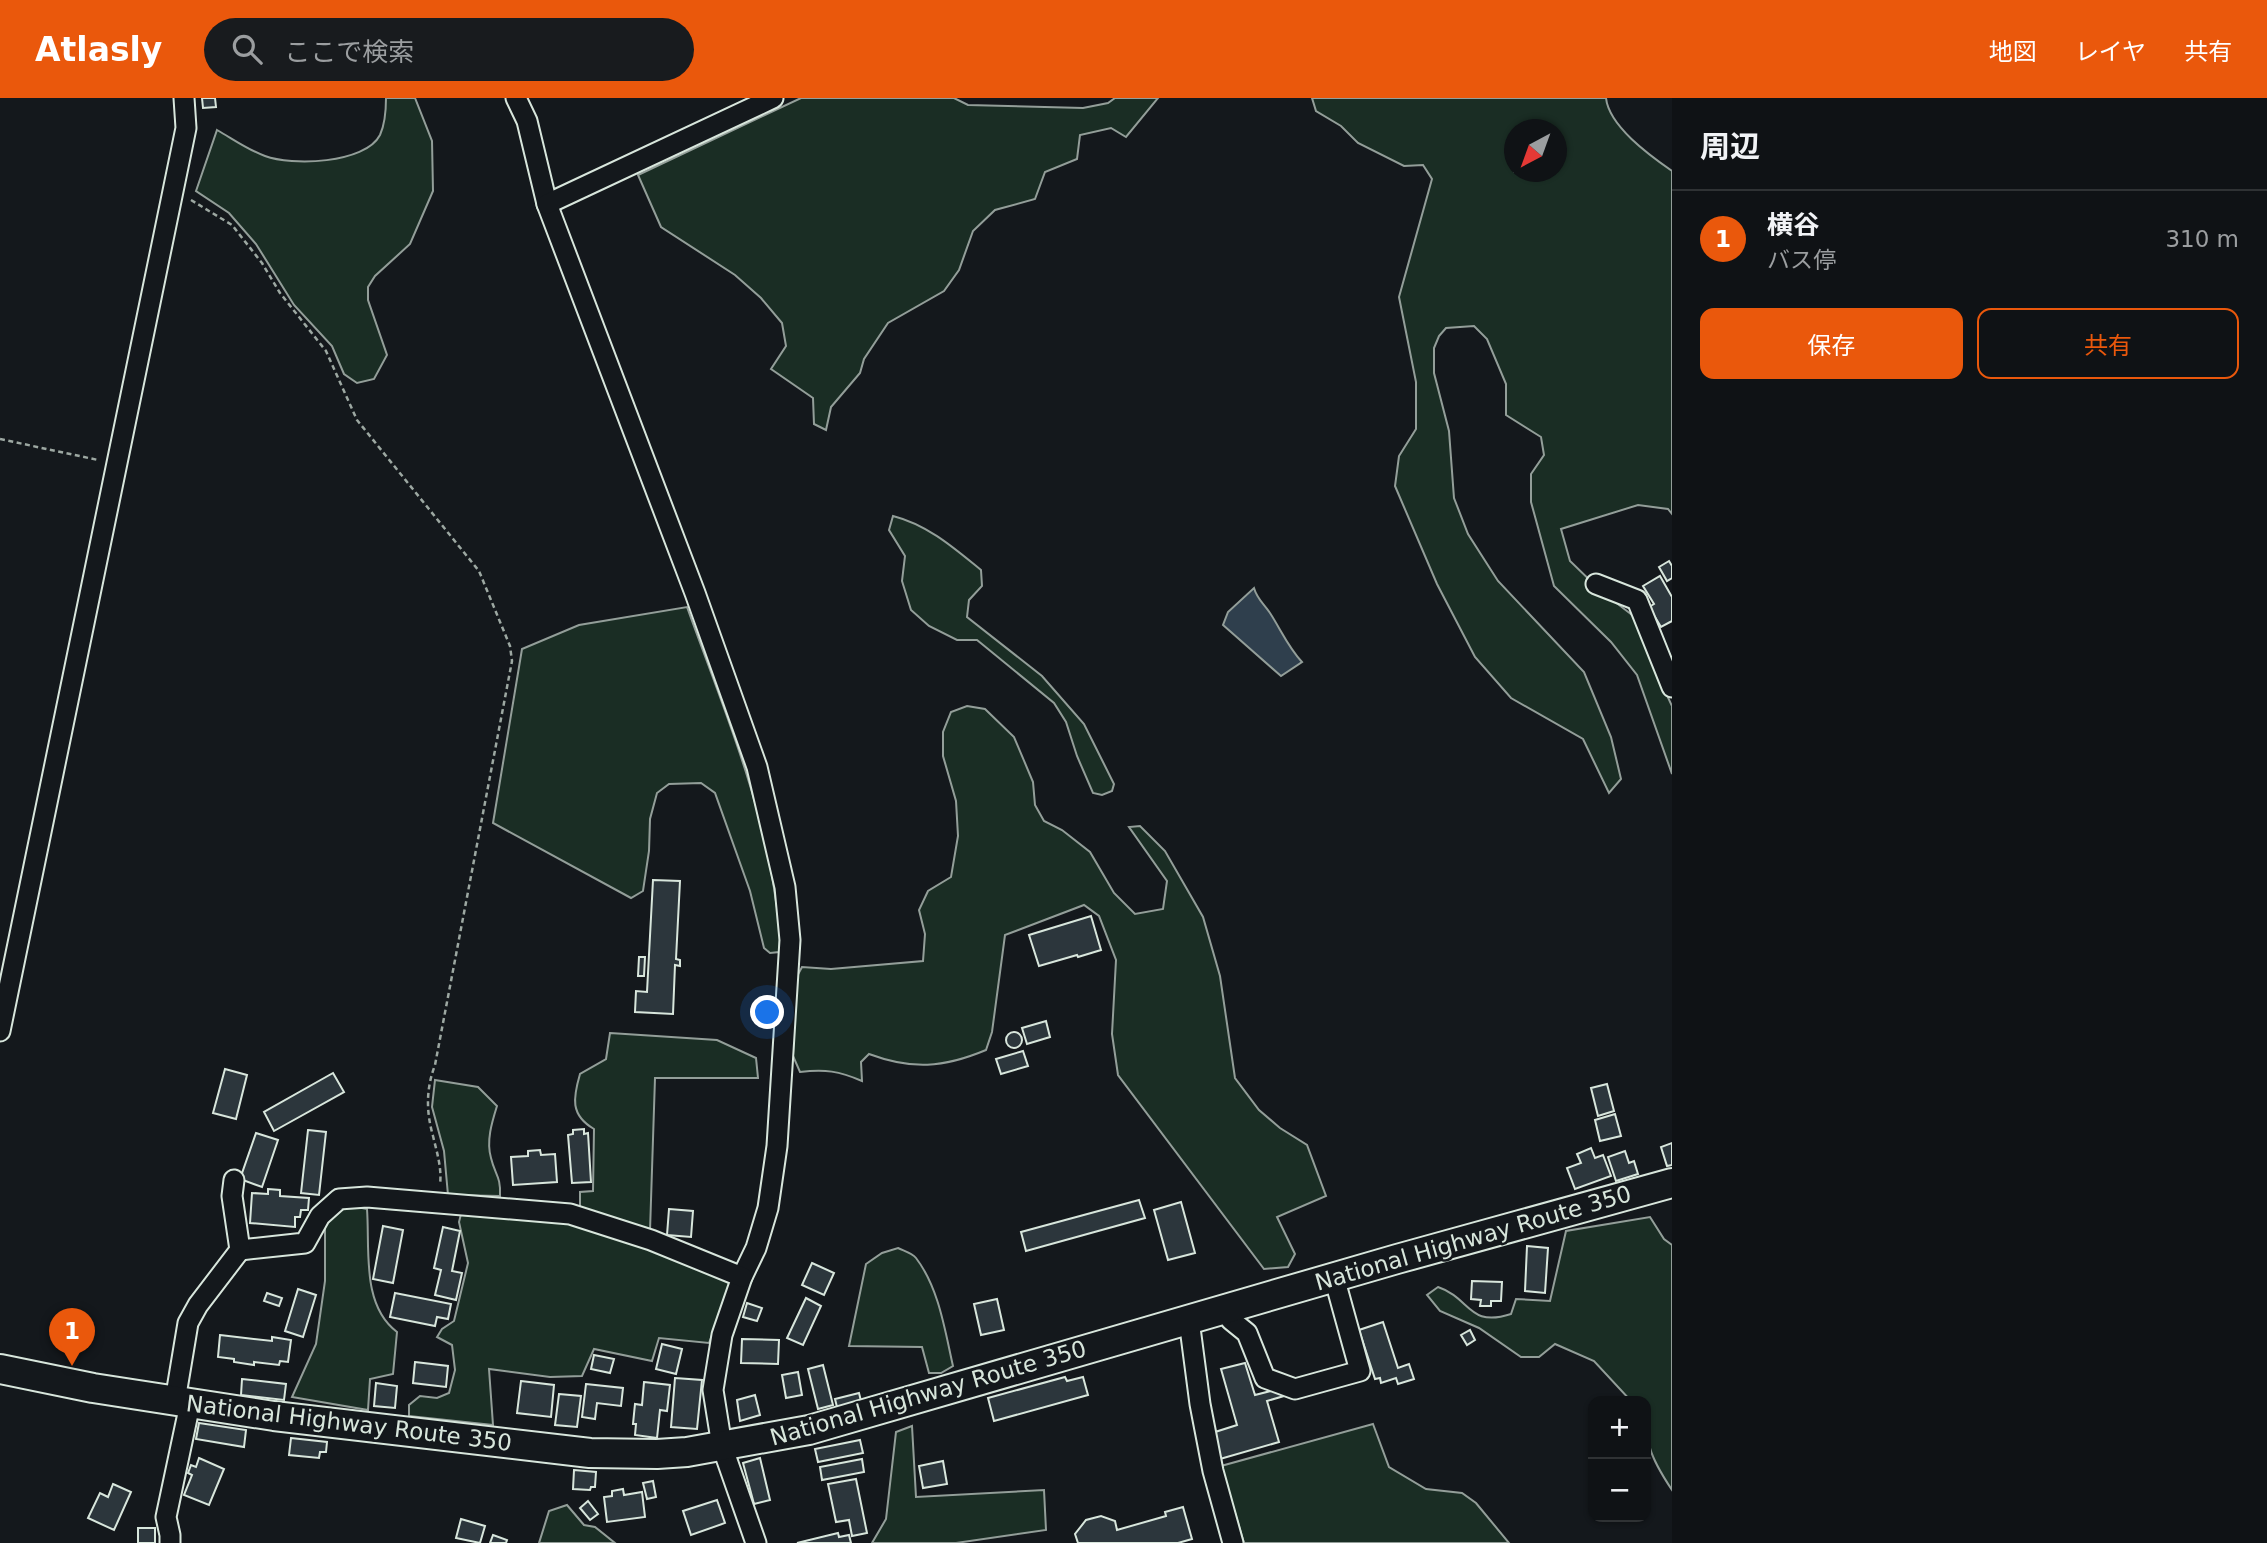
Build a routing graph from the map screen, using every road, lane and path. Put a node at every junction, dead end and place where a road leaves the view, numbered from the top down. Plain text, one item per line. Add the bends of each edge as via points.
1 (184, 98) edge
2 (516, 98) edge
3 (773, 98) edge
4 (172, 191) junction
5 (547, 204) junction
6 (0, 439) edge
7 (115, 464) junction
8 (1596, 584) dead end
9 (1665, 641) edge
10 (1672, 687) edge
11 (0, 1031) edge
12 (234, 1180) dead end
13 (1672, 1183) edge
14 (435, 1203) junction
15 (240, 1250) junction
16 (742, 1277) junction
17 (1334, 1277) junction
18 (1227, 1308) junction
19 (1189, 1320) junction
20 (0, 1369) edge
21 (183, 1402) junction
22 (722, 1447) junction
23 (175, 1540) edge
24 (755, 1543) edge
25 (1233, 1543) edge

1 - 4 street via 186,128
2 - 5 street via 527,121
3 - 5 street
4 - 7 street
4 - 14 path via 232,225 262,263 326,351 357,420 480,571 510,646 512,661 429,1082 427,1107 439,1158
5 - 16 street via 757,767 785,887 790,940 778,1146 768,1208
6 - 7 path
7 - 11 street
8 - 9 street via 1637,600
9 - 10 street
12 - 15 street
13 - 17 highway, National Highway Route 350
14 - 15 street via 367,1196 339,1199 320,1216 305,1243
14 - 16 street via 570,1214
15 - 21 street via 188,1323
16 - 22 street via 722,1335 713,1390
17 - 18 highway, National Highway Route 350
17 - 18 street via 1360,1371 1295,1389 1265,1378 1247,1333 1231,1320
18 - 19 highway, National Highway Route 350
19 - 22 highway, National Highway Route 350 via 809,1430
19 - 25 street via 1213,1471
20 - 21 highway, National Highway Route 350
21 - 22 highway, National Highway Route 350 via 590,1453 657,1454
21 - 23 street via 166,1517
22 - 24 street

